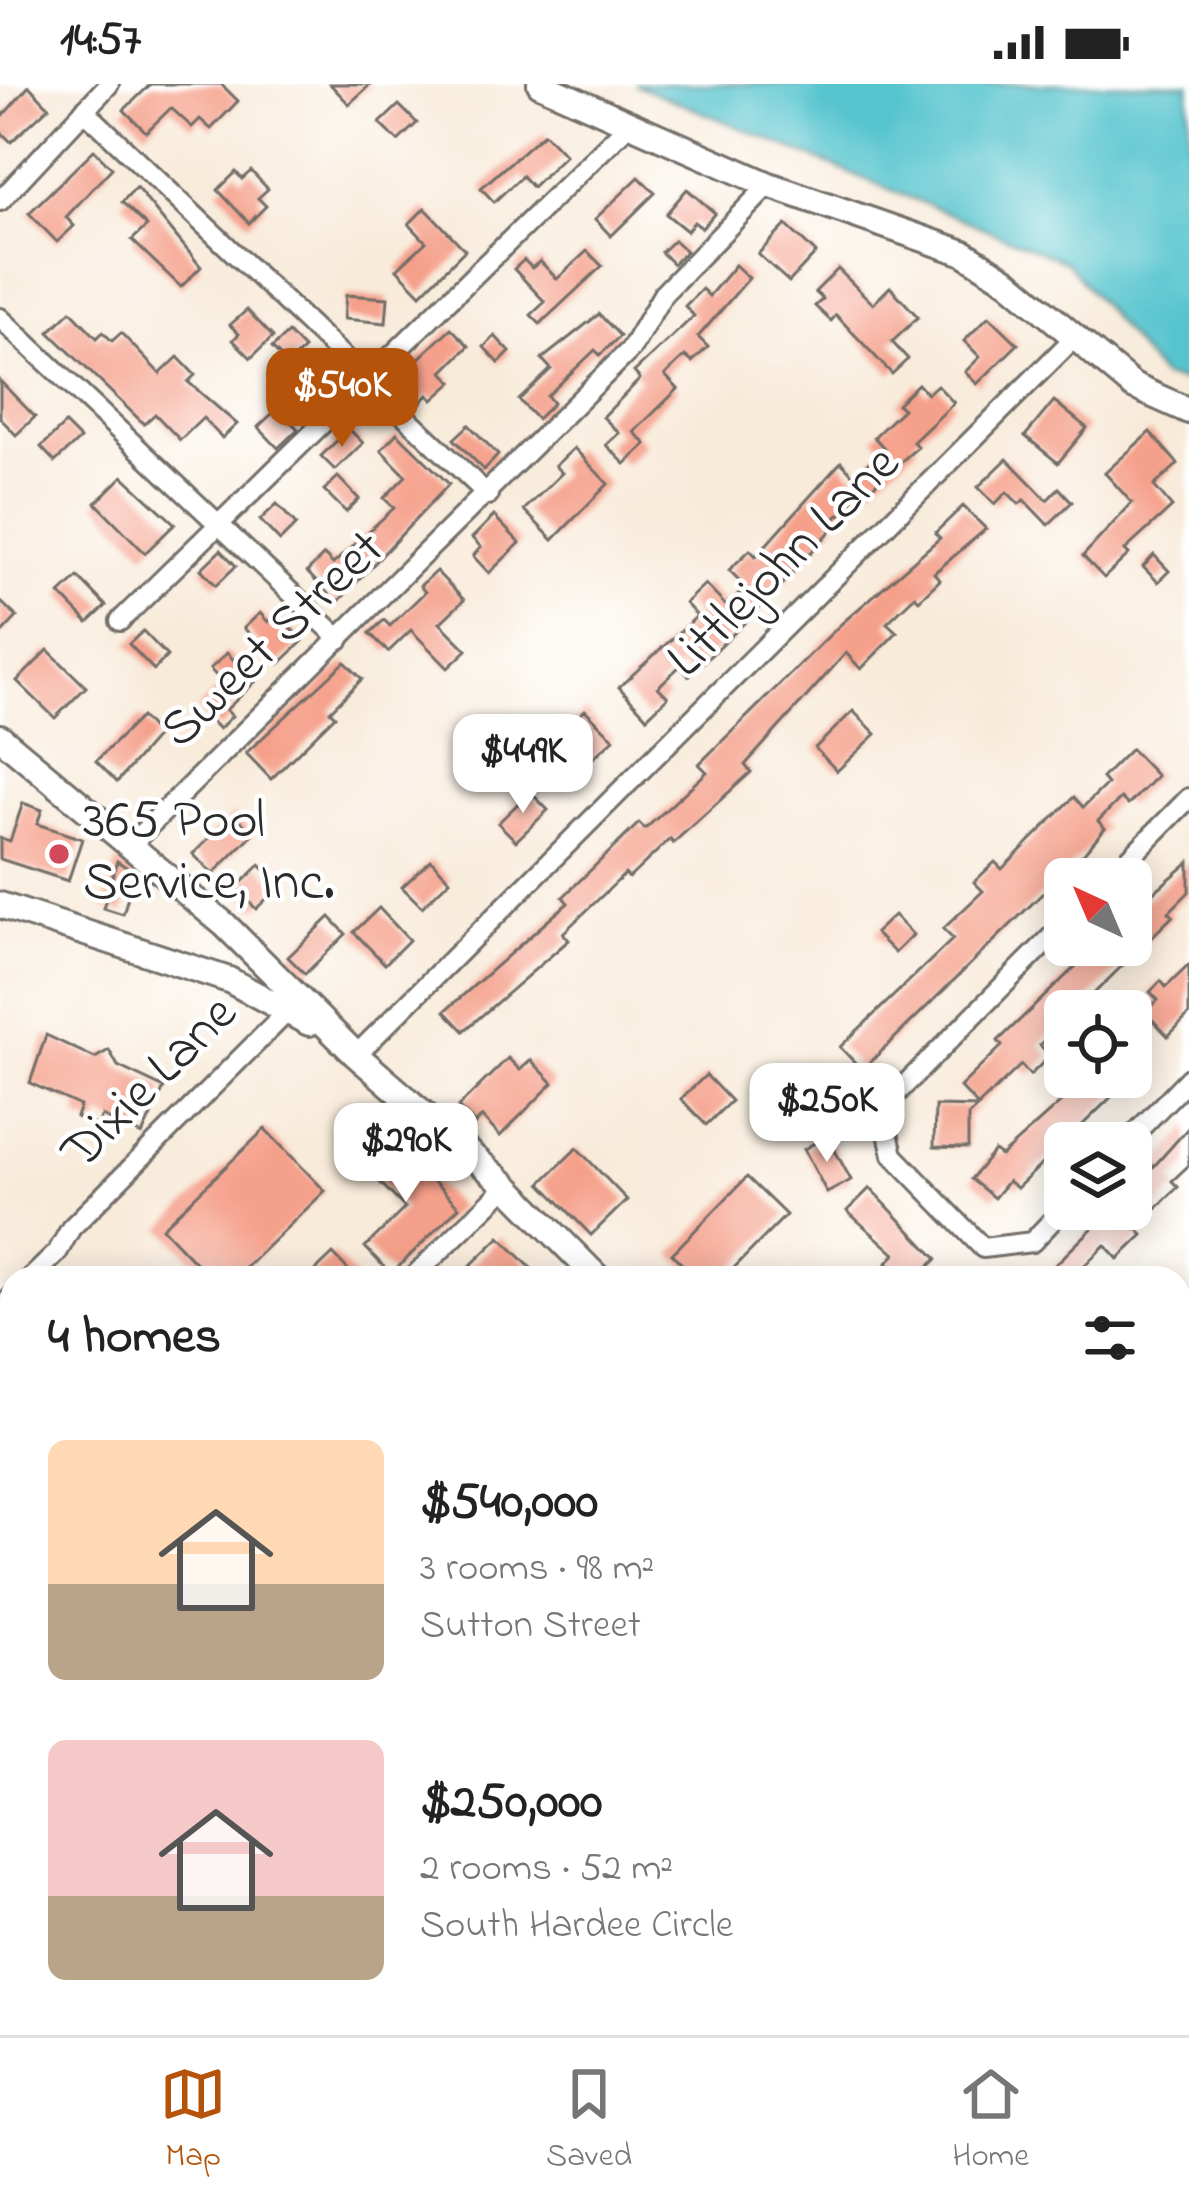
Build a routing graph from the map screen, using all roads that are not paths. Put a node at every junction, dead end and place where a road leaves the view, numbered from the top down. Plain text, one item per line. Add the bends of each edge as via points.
1 (109, 84) edge
2 (540, 84) edge
3 (84, 110) junction
4 (628, 125) junction
5 (769, 185) junction
6 (0, 201) edge
7 (0, 318) edge
8 (1073, 339) junction
9 (371, 380) junction
10 (1189, 411) edge
11 (488, 495) junction
12 (221, 523) junction
13 (120, 621) dead end
14 (340, 639) junction
15 (0, 737) edge
16 (1189, 798) edge
17 (132, 842) junction
18 (1130, 858) edge
19 (0, 905) edge
20 (225, 925) junction
21 (1044, 944) edge
22 (229, 980) junction
23 (289, 1010) junction
24 (356, 1055) junction
25 (1189, 1078) edge
26 (1146, 1122) edge
27 (507, 1186) junction
28 (1044, 1229) edge
29 (43, 1266) edge
30 (424, 1266) edge
31 (586, 1266) edge

1 - 3 street
2 - 4 street
3 - 6 street
3 - 9 street
4 - 5 street
4 - 9 street
5 - 8 street via 964,253
5 - 11 street, Sweet Street via 663,293 631,349
7 - 12 street
8 - 10 street via 1133,386
8 - 24 street, Littlejohn Lane
9 - 11 street
9 - 12 street
11 - 14 street, Sweet Street
12 - 13 street
12 - 14 street
14 - 17 street, Sweet Street
15 - 17 street
16 - 18 street
17 - 20 street
19 - 22 street
20 - 22 street via 235,947
20 - 24 street
21 - 28 street via 892,1099 887,1130 893,1154 983,1248 1031,1242
22 - 23 street
23 - 24 street
23 - 29 street, Dixie Lane via 71,1228
24 - 27 street
25 - 26 street
27 - 30 street
27 - 31 street

